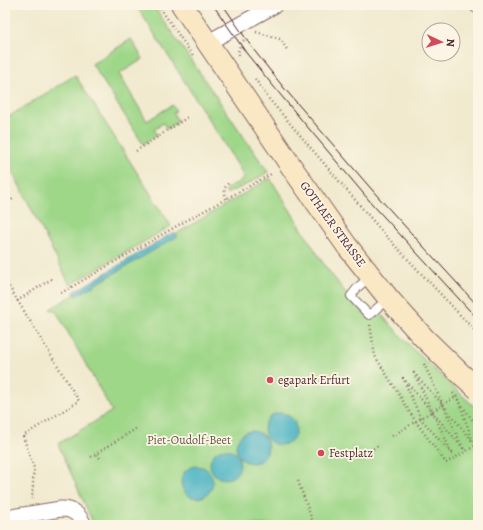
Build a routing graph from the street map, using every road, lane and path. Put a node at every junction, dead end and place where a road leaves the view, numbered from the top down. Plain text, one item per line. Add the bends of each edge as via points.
1 (158, 5) edge
2 (182, 5) edge
3 (275, 5) edge
4 (251, 35) dead end
5 (246, 38) dead end
6 (207, 43) junction
7 (288, 51) dead end
8 (240, 57) dead end
9 (198, 63) dead end
10 (251, 73) dead end
11 (188, 118) dead end
12 (136, 151) dead end
13 (273, 174) dead end
14 (229, 182) dead end
15 (13, 199) dead end
16 (226, 199) junction
17 (5, 204) edge
18 (371, 276) junction
19 (53, 278) dead end
20 (5, 280) edge
21 (61, 293) dead end
22 (389, 299) junction
23 (18, 301) junction
24 (369, 315) junction
25 (478, 334) edge
26 (429, 369) dead end
27 (457, 383) junction
28 (478, 389) edge
29 (457, 396) junction
30 (443, 405) junction
31 (432, 412) junction
32 (421, 419) junction
33 (416, 422) junction
34 (136, 428) dead end
35 (478, 428) edge
36 (392, 436) dead end
37 (478, 444) edge
38 (379, 445) dead end
39 (97, 454) junction
40 (363, 455) dead end
41 (91, 457) dead end
42 (101, 460) dead end
43 (298, 481) dead end
44 (31, 514) junction
45 (5, 518) edge
46 (451, 522) dead end
47 (84, 525) edge
48 (314, 525) edge
49 (454, 525) edge

1 - 9 path
2 - 6 main road, GOTHAER STRASSE
3 - 6 street
4 - 7 path via 256,32 280,39
5 - 8 path via 240,44
6 - 18 main road, GOTHAER STRASSE via 347,246
10 - 25 path via 269,99 386,236
11 - 12 path
13 - 16 path
14 - 16 path via 224,189
15 - 17 path
16 - 21 path
18 - 22 main road, GOTHAER STRASSE
18 - 24 lane via 351,296
19 - 23 path
20 - 23 path
22 - 24 lane
22 - 27 main road, GOTHAER STRASSE via 424,338
23 - 44 path via 79,401 23,436 34,468
24 - 33 path via 375,356
26 - 30 path via 424,363
27 - 28 main road, GOTHAER STRASSE, bridge
27 - 29 path
29 - 30 path
29 - 30 path via 473,442
29 - 35 path
30 - 31 path
30 - 31 path via 414,373
30 - 31 path via 463,448
31 - 32 path
31 - 32 path via 403,378
31 - 32 path via 453,455
32 - 33 path
33 - 36 path
33 - 37 path via 446,463
34 - 39 path
38 - 40 path
39 - 41 path
39 - 42 path
43 - 48 path
44 - 45 street
44 - 47 street via 69,509 76,512
46 - 49 path

